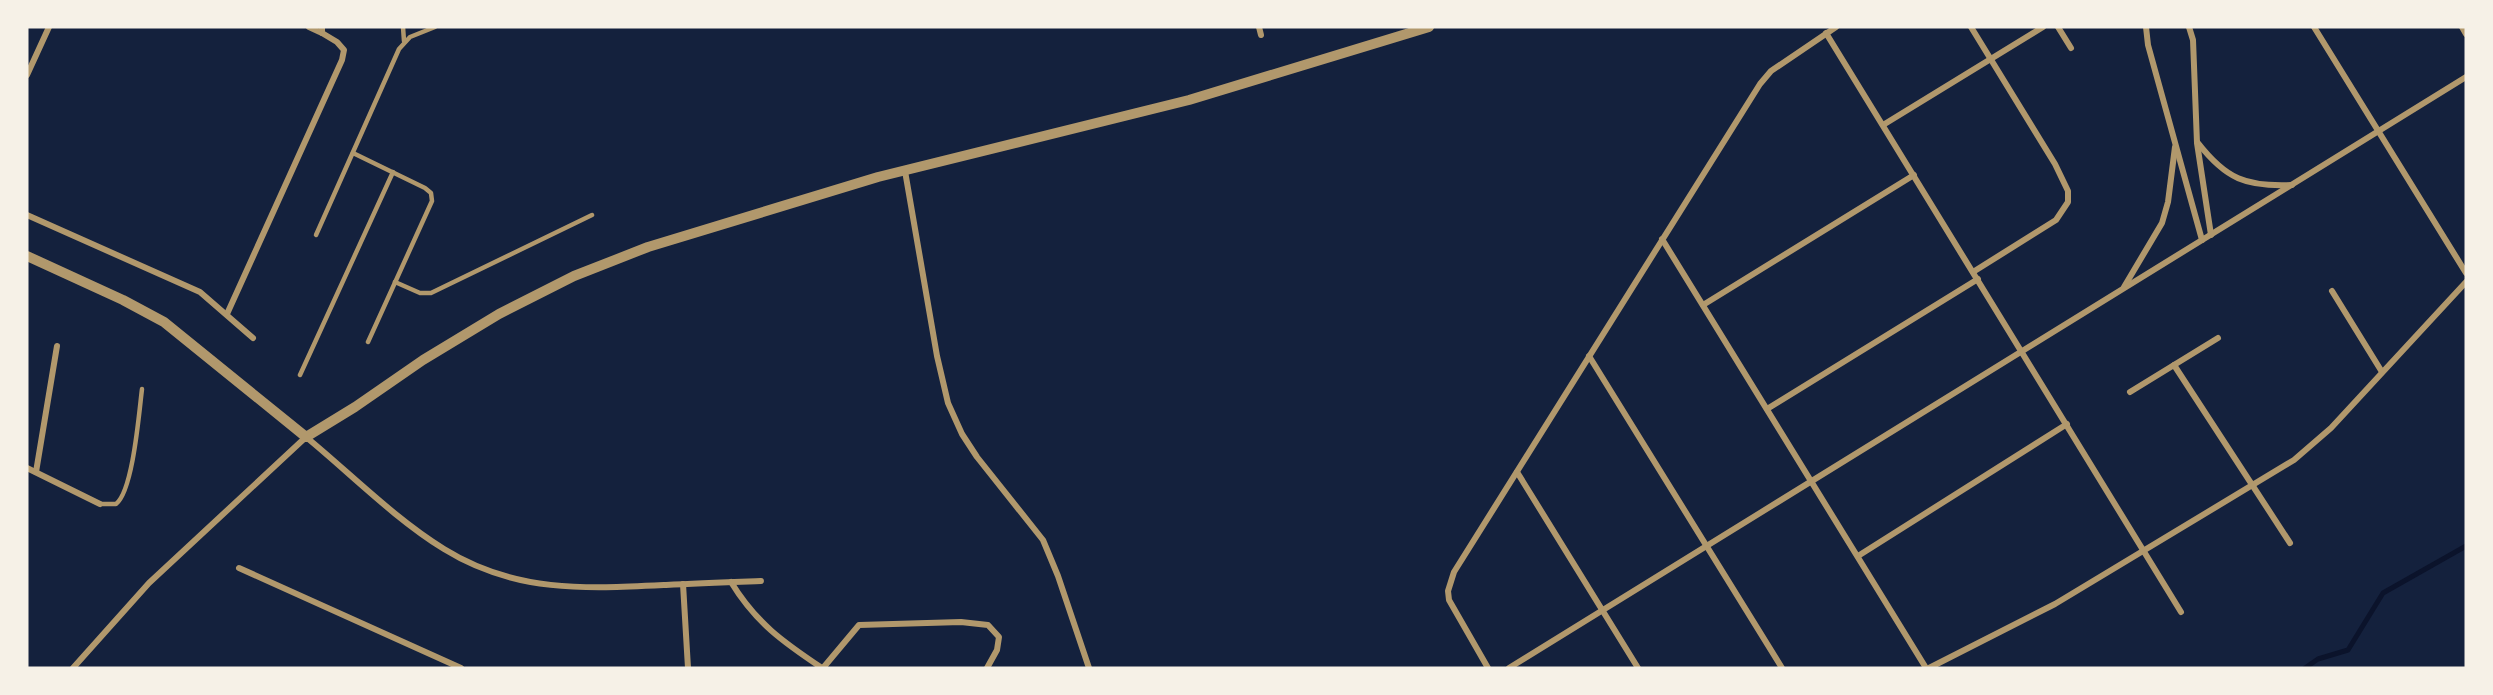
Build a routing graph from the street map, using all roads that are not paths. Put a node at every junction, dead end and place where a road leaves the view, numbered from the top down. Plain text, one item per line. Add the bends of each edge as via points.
1 (49, 27) edge
2 (309, 27) edge
3 (403, 27) edge
4 (435, 27) edge
5 (1259, 27) edge
6 (1428, 27) edge
7 (1836, 27) edge
8 (1971, 27) edge
9 (2043, 27) edge
10 (2058, 27) edge
11 (2146, 27) edge
12 (2189, 27) edge
13 (2314, 27) edge
14 (2462, 27) edge
15 (322, 30) edge
16 (1826, 33) junction
17 (2466, 34) edge
18 (1261, 35) dead end
19 (404, 41) junction
20 (2071, 48) dead end
21 (1990, 58) junction
22 (27, 75) edge
23 (2466, 77) edge
24 (1883, 125) junction
25 (2379, 131) junction
26 (2176, 142) junction
27 (2197, 142) junction
28 (353, 153) junction
29 (905, 171) junction
30 (393, 172) junction
31 (1914, 175) junction
32 (2293, 185) junction
33 (27, 215) edge
34 (592, 215) dead end
35 (316, 235) dead end
36 (2211, 235) junction
37 (1662, 239) junction
38 (2202, 240) junction
39 (27, 256) edge
40 (1973, 272) junction
41 (2466, 273) edge
42 (1978, 279) junction
43 (395, 282) junction
44 (2466, 282) edge
45 (2122, 291) junction
46 (2332, 291) dead end
47 (1703, 305) junction
48 (227, 314) junction
49 (253, 338) dead end
50 (2218, 338) dead end
51 (368, 342) dead end
52 (57, 346) dead end
53 (2023, 351) junction
54 (1589, 356) junction
55 (2174, 365) junction
56 (2382, 372) junction
57 (300, 375) dead end
58 (142, 389) dead end
59 (2130, 392) dead end
60 (1767, 409) junction
61 (2067, 424) junction
62 (306, 437) junction
63 (27, 468) edge
64 (36, 472) junction
65 (1517, 472) junction
66 (1812, 481) junction
67 (2254, 485) junction
68 (100, 504) joint
69 (2290, 543) dead end
70 (1706, 546) junction
71 (2144, 550) junction
72 (1858, 556) junction
73 (239, 568) dead end
74 (762, 581) dead end
75 (731, 582) junction
76 (683, 584) junction
77 (1602, 611) junction
78 (2181, 612) dead end
79 (73, 668) edge
80 (460, 668) edge
81 (688, 668) edge
82 (823, 668) edge
83 (987, 668) edge
84 (1089, 668) edge
85 (1488, 668) edge
86 (1509, 668) edge
87 (1638, 668) edge
88 (1782, 668) edge
89 (1928, 668) edge

1 - 22 street
2 - 15 street
3 - 19 lane
4 - 19 lane
5 - 18 street
6 - 29 street via 1189,100
7 - 16 street
8 - 21 street
9 - 21 street
10 - 20 street
11 - 26 street
12 - 27 street via 2193,40
13 - 25 street
14 - 17 street
15 - 48 street via 344,50 342,60
16 - 24 street
16 - 37 street via 1766,76
19 - 28 lane
21 - 24 street
21 - 40 street via 2068,191 2060,216 2051,224
23 - 25 street
24 - 31 street
25 - 32 street
25 - 41 street
26 - 38 street
26 - 45 street via 2162,223
27 - 32 street via 2213,162 2235,178 2265,186
27 - 36 street
28 - 30 lane
28 - 35 lane
29 - 62 street via 701,229 581,273 454,340
29 - 84 street via 948,403 977,457 1043,540
30 - 43 lane via 425,188 432,201
30 - 57 lane
31 - 40 street
31 - 47 street
32 - 36 street
33 - 48 street via 172,278 200,292
34 - 43 lane via 431,293 420,293
36 - 38 street
37 - 47 street
37 - 54 street
38 - 45 street
39 - 62 street via 164,322
40 - 42 street
42 - 53 street
42 - 60 street
43 - 51 lane
44 - 56 street
45 - 53 street
46 - 56 street
47 - 60 street
48 - 49 street
50 - 55 street
52 - 64 street
53 - 61 street
53 - 66 street
54 - 65 street
54 - 70 street
55 - 59 street
55 - 67 street
56 - 67 street via 2311,447
58 - 68 lane via 124,495 116,504
60 - 66 street
61 - 71 street
61 - 72 street
62 - 76 street via 426,536 454,555 497,574 568,588
62 - 79 street via 149,583
63 - 64 street
64 - 68 street
65 - 77 street
65 - 85 street via 1454,572 1448,591 1452,606
66 - 70 street
66 - 72 street
67 - 69 street
67 - 71 street
70 - 77 street
70 - 88 street
71 - 78 street
71 - 89 street via 2055,604
72 - 89 street
73 - 80 street
74 - 75 street
75 - 76 street
75 - 82 street via 759,621
76 - 81 street
77 - 86 street
77 - 87 street
82 - 83 street via 859,625 961,622 988,626 999,637

